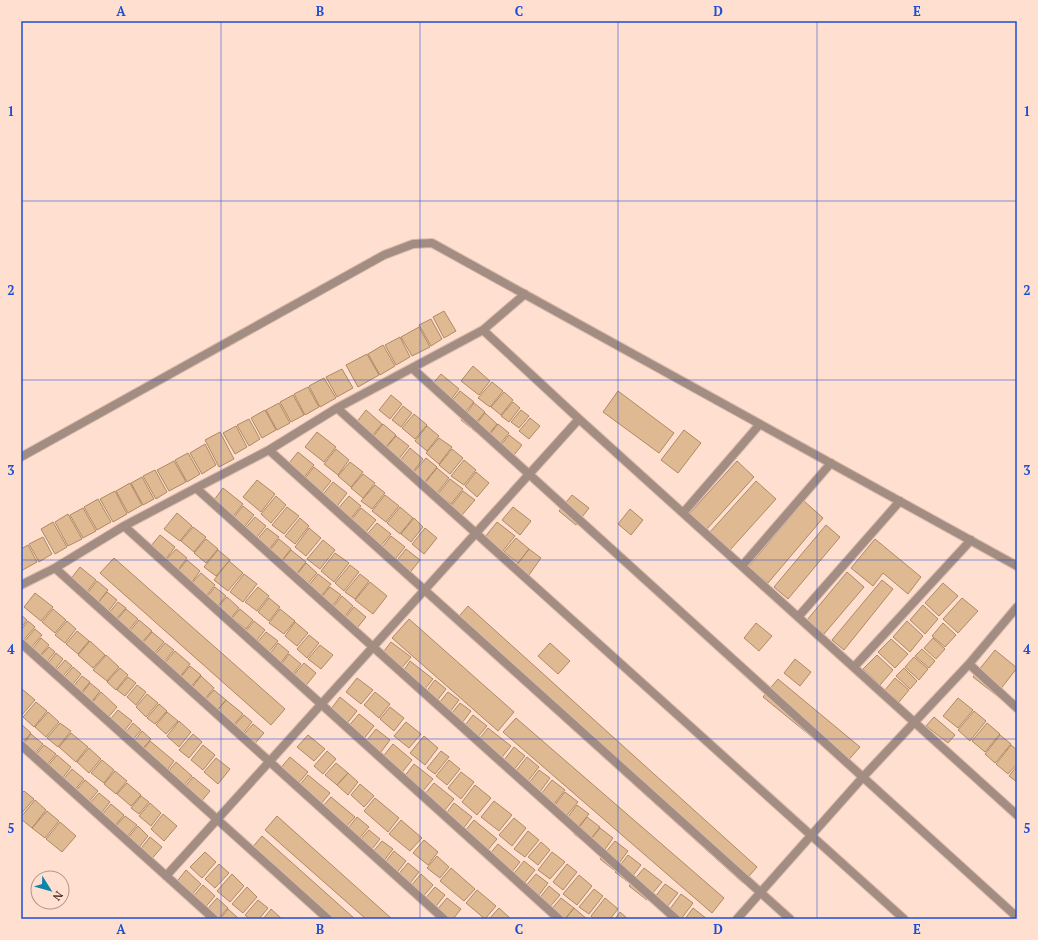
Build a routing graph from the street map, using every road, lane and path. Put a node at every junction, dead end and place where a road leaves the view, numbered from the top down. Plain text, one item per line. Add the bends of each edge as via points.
1 (525, 294) junction
2 (484, 330) junction
3 (412, 368) junction
4 (337, 408) junction
5 (579, 419) junction
6 (760, 424) junction
7 (269, 450) junction
8 (21, 457) edge
9 (831, 463) junction
10 (529, 474) junction
11 (196, 488) junction
12 (900, 501) junction
13 (683, 513) junction
14 (124, 526) junction
15 (476, 533) junction
16 (971, 540) junction
17 (742, 566) junction
18 (1017, 566) edge
19 (55, 568) junction
20 (21, 585) edge
21 (424, 590) junction
22 (1017, 607) edge
23 (798, 617) junction
24 (21, 643) edge
25 (374, 646) junction
26 (969, 664) junction
27 (854, 668) junction
28 (321, 704) junction
29 (1017, 708) edge
30 (915, 722) junction
31 (21, 745) edge
32 (270, 762) junction
33 (862, 777) junction
34 (1017, 814) edge
35 (217, 820) junction
36 (811, 835) junction
37 (166, 876) junction
38 (761, 892) junction
39 (1017, 917) edge
40 (214, 919) edge
41 (328, 919) edge
42 (444, 919) edge
43 (559, 919) edge
44 (676, 919) edge
45 (737, 919) edge
46 (790, 919) edge
47 (904, 919) edge

1 - 2 street
1 - 6 street
1 - 8 street via 432,243 413,244 384,255
2 - 3 street
2 - 5 street
3 - 4 street
3 - 10 street
4 - 7 street
4 - 15 street
5 - 10 street
5 - 13 street
6 - 9 street
6 - 13 street
7 - 11 street
7 - 21 street
9 - 12 street
9 - 17 street
10 - 15 street
10 - 33 street
11 - 14 street
11 - 25 street
12 - 16 street
12 - 23 street
13 - 17 street
14 - 19 street
14 - 28 street
15 - 21 street
15 - 36 street
16 - 18 street
16 - 27 street
17 - 23 street
19 - 20 street
19 - 32 street
21 - 25 street
21 - 38 street
22 - 26 street
23 - 27 street
24 - 35 street
25 - 28 street
25 - 44 street
26 - 29 street
26 - 30 street
27 - 30 street
28 - 32 street
28 - 43 street
30 - 33 street
30 - 34 street
31 - 37 street
32 - 35 street
32 - 42 street
33 - 36 street
33 - 39 street
35 - 37 street
35 - 41 street
36 - 38 street
36 - 47 street
37 - 40 street
38 - 45 street
38 - 46 street

